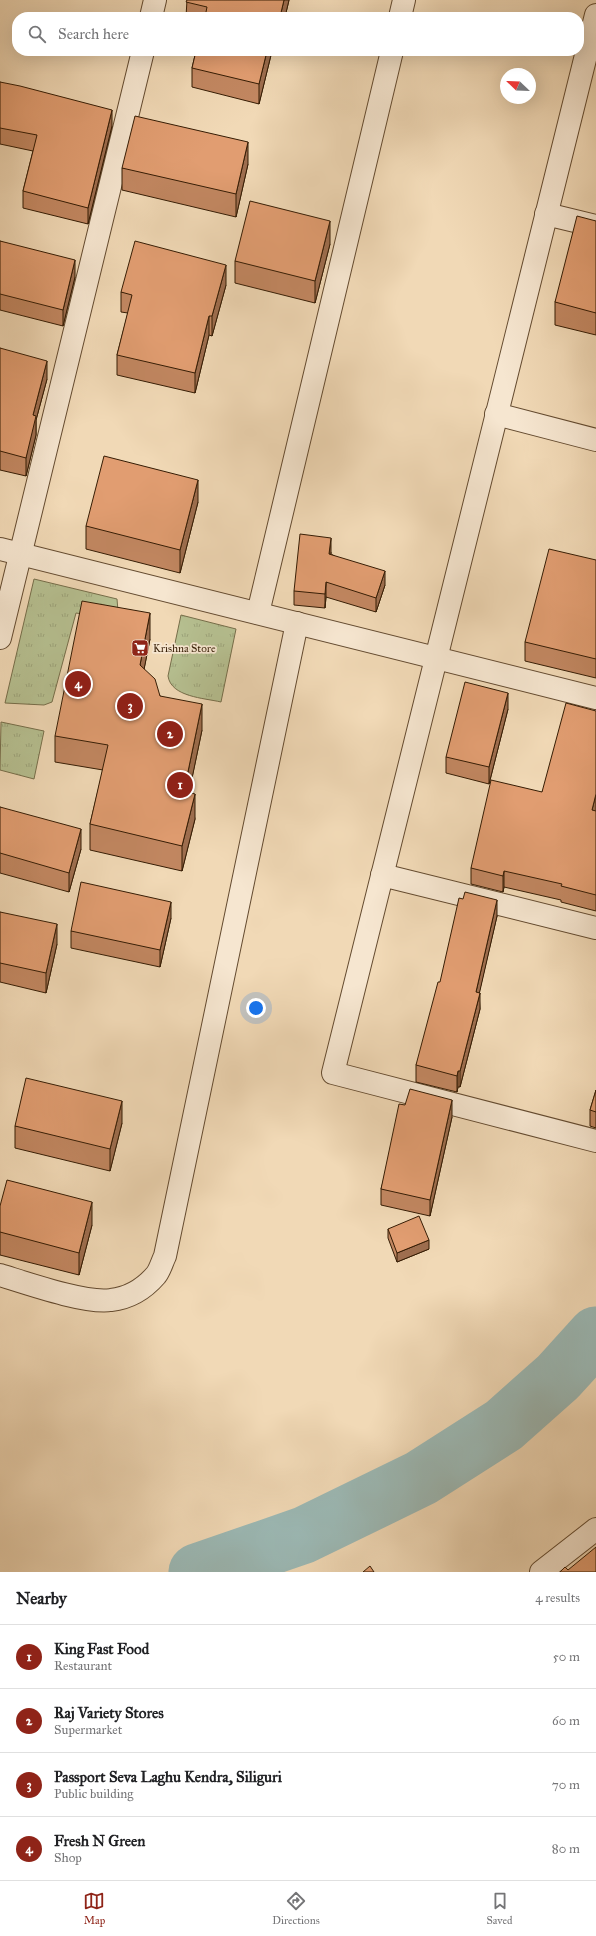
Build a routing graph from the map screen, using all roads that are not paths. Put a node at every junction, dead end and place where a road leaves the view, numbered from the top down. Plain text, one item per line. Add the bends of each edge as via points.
1 (156, 0) edge
2 (404, 0) edge
3 (152, 12) edge
4 (401, 12) edge
5 (596, 14) edge
6 (142, 56) edge
7 (391, 56) edge
8 (546, 214) junction
9 (596, 226) edge
10 (496, 414) junction
11 (596, 440) edge
12 (10, 552) edge
13 (258, 613) junction
14 (297, 623) junction
15 (0, 638) edge
16 (436, 658) junction
17 (596, 698) edge
18 (382, 874) junction
19 (596, 928) edge
20 (596, 1141) edge
21 (0, 1275) edge
22 (596, 1529) edge
23 (541, 1572) edge

1 - 3 street
2 - 4 street
5 - 8 street
6 - 12 street
7 - 13 street
8 - 9 street
8 - 10 street
10 - 11 street
10 - 16 street
12 - 13 street
12 - 15 street
13 - 14 street
14 - 16 street
14 - 21 street via 165,1256 157,1274 144,1288 126,1297 109,1300 70,1295
16 - 17 street
16 - 18 street
18 - 19 street
18 - 20 street via 333,1073
22 - 23 street

